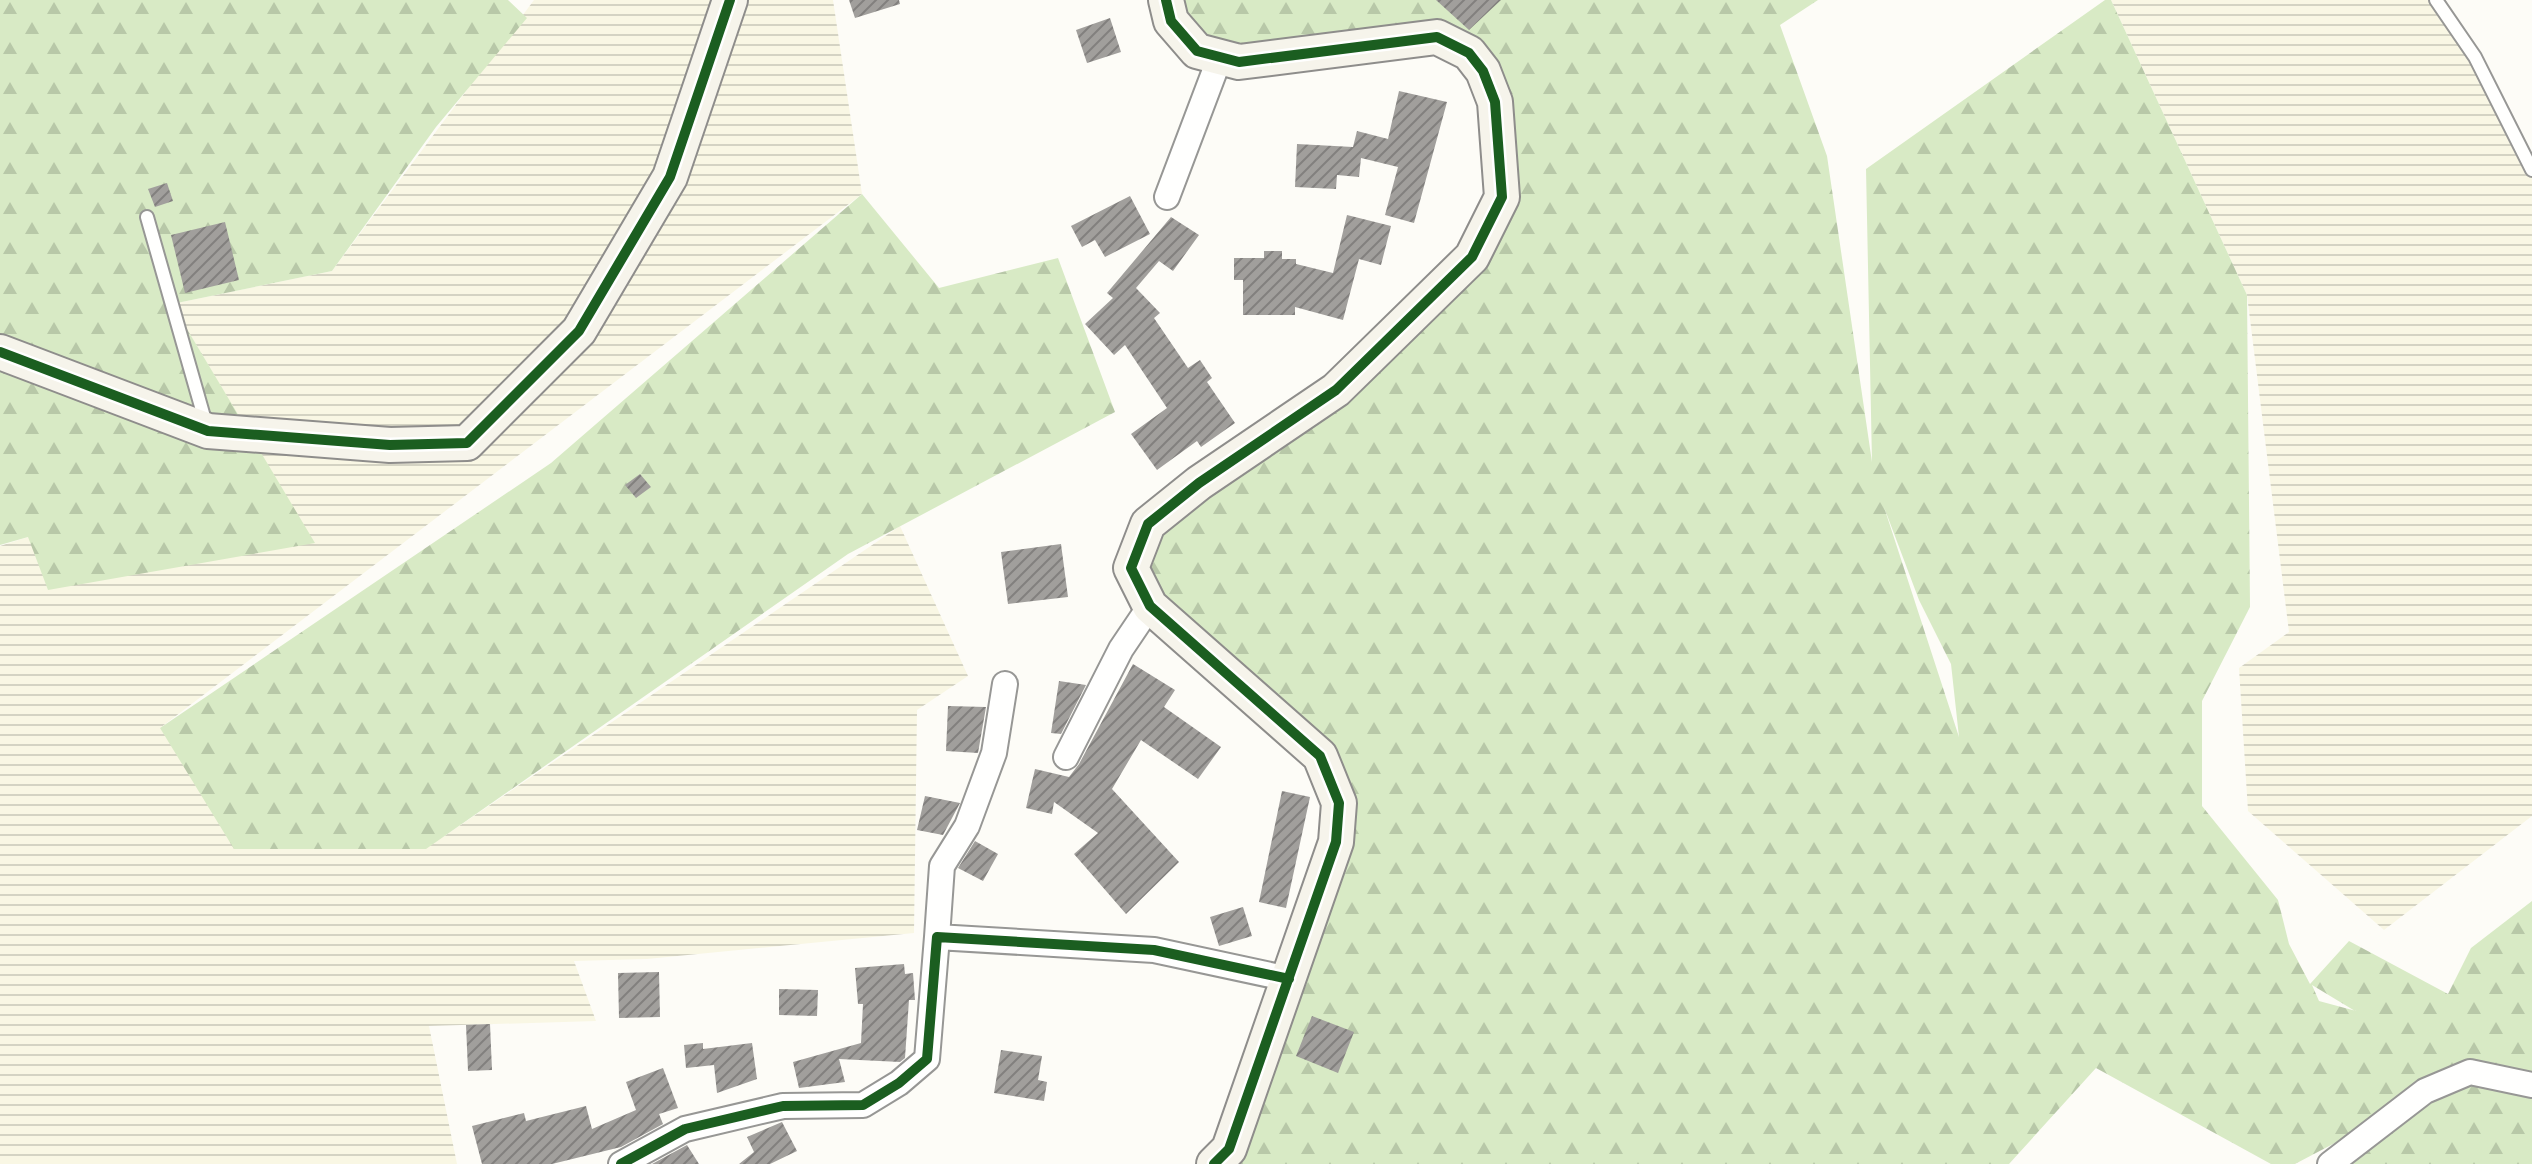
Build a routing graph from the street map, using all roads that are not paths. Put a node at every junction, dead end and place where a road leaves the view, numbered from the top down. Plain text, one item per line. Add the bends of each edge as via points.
1 (730, 0) edge
2 (1166, 0) edge
3 (2436, 0) edge
4 (1220, 57) junction
5 (2532, 170) edge
6 (1167, 197) dead end
7 (147, 217) dead end
8 (0, 352) edge
9 (208, 431) junction
10 (1150, 606) junction
11 (1005, 684) dead end
12 (1066, 757) dead end
13 (937, 937) junction
14 (1289, 979) junction
15 (2532, 1085) edge
16 (621, 1164) edge
17 (1214, 1164) edge
18 (2330, 1164) edge

1 - 9 street via 670,177 579,331 467,443 390,445
2 - 4 street via 1171,21 1197,51
3 - 5 lane via 2475,57
4 - 6 street
4 - 10 street via 1239,62 1437,37 1469,53 1483,71 1495,102 1502,197 1472,257 1336,390 1148,524 1131,568
7 - 9 lane
8 - 9 street
10 - 12 street via 1121,649
10 - 14 street via 1320,756 1339,803 1336,842
11 - 13 street via 994,753 967,826 942,866
13 - 14 street via 1154,950
13 - 16 street via 927,1059 899,1083 863,1105 783,1106 685,1129
14 - 17 street via 1229,1149
15 - 18 street via 2470,1072 2425,1091

